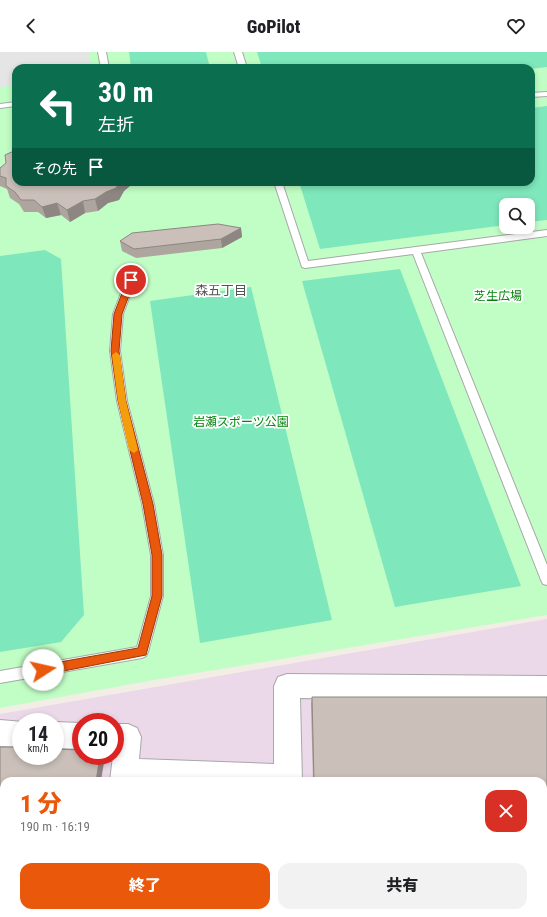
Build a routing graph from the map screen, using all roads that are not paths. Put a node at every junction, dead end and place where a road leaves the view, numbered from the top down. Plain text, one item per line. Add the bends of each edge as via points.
1 (102, 52) edge
2 (238, 52) edge
3 (104, 64) edge
4 (242, 64) edge
5 (547, 94) edge
6 (535, 95) edge
7 (12, 104) edge
8 (0, 106) edge
9 (279, 186) edge
10 (547, 233) edge
11 (416, 251) junction
12 (131, 280) dead end
13 (547, 580) edge
14 (0, 677) edge
15 (547, 689) edge
16 (0, 733) edge
17 (12, 734) edge
18 (124, 737) edge
19 (124, 777) edge
20 (288, 777) edge

1 - 3 lane
2 - 4 lane
5 - 6 lane
7 - 8 lane
9 - 11 lane via 305,265
10 - 11 lane
11 - 13 lane
12 - 14 lane via 118,314 115,351 122,401 148,504 157,555 157,596 142,652
15 - 20 street via 287,686
16 - 17 street
18 - 19 street via 128,737

